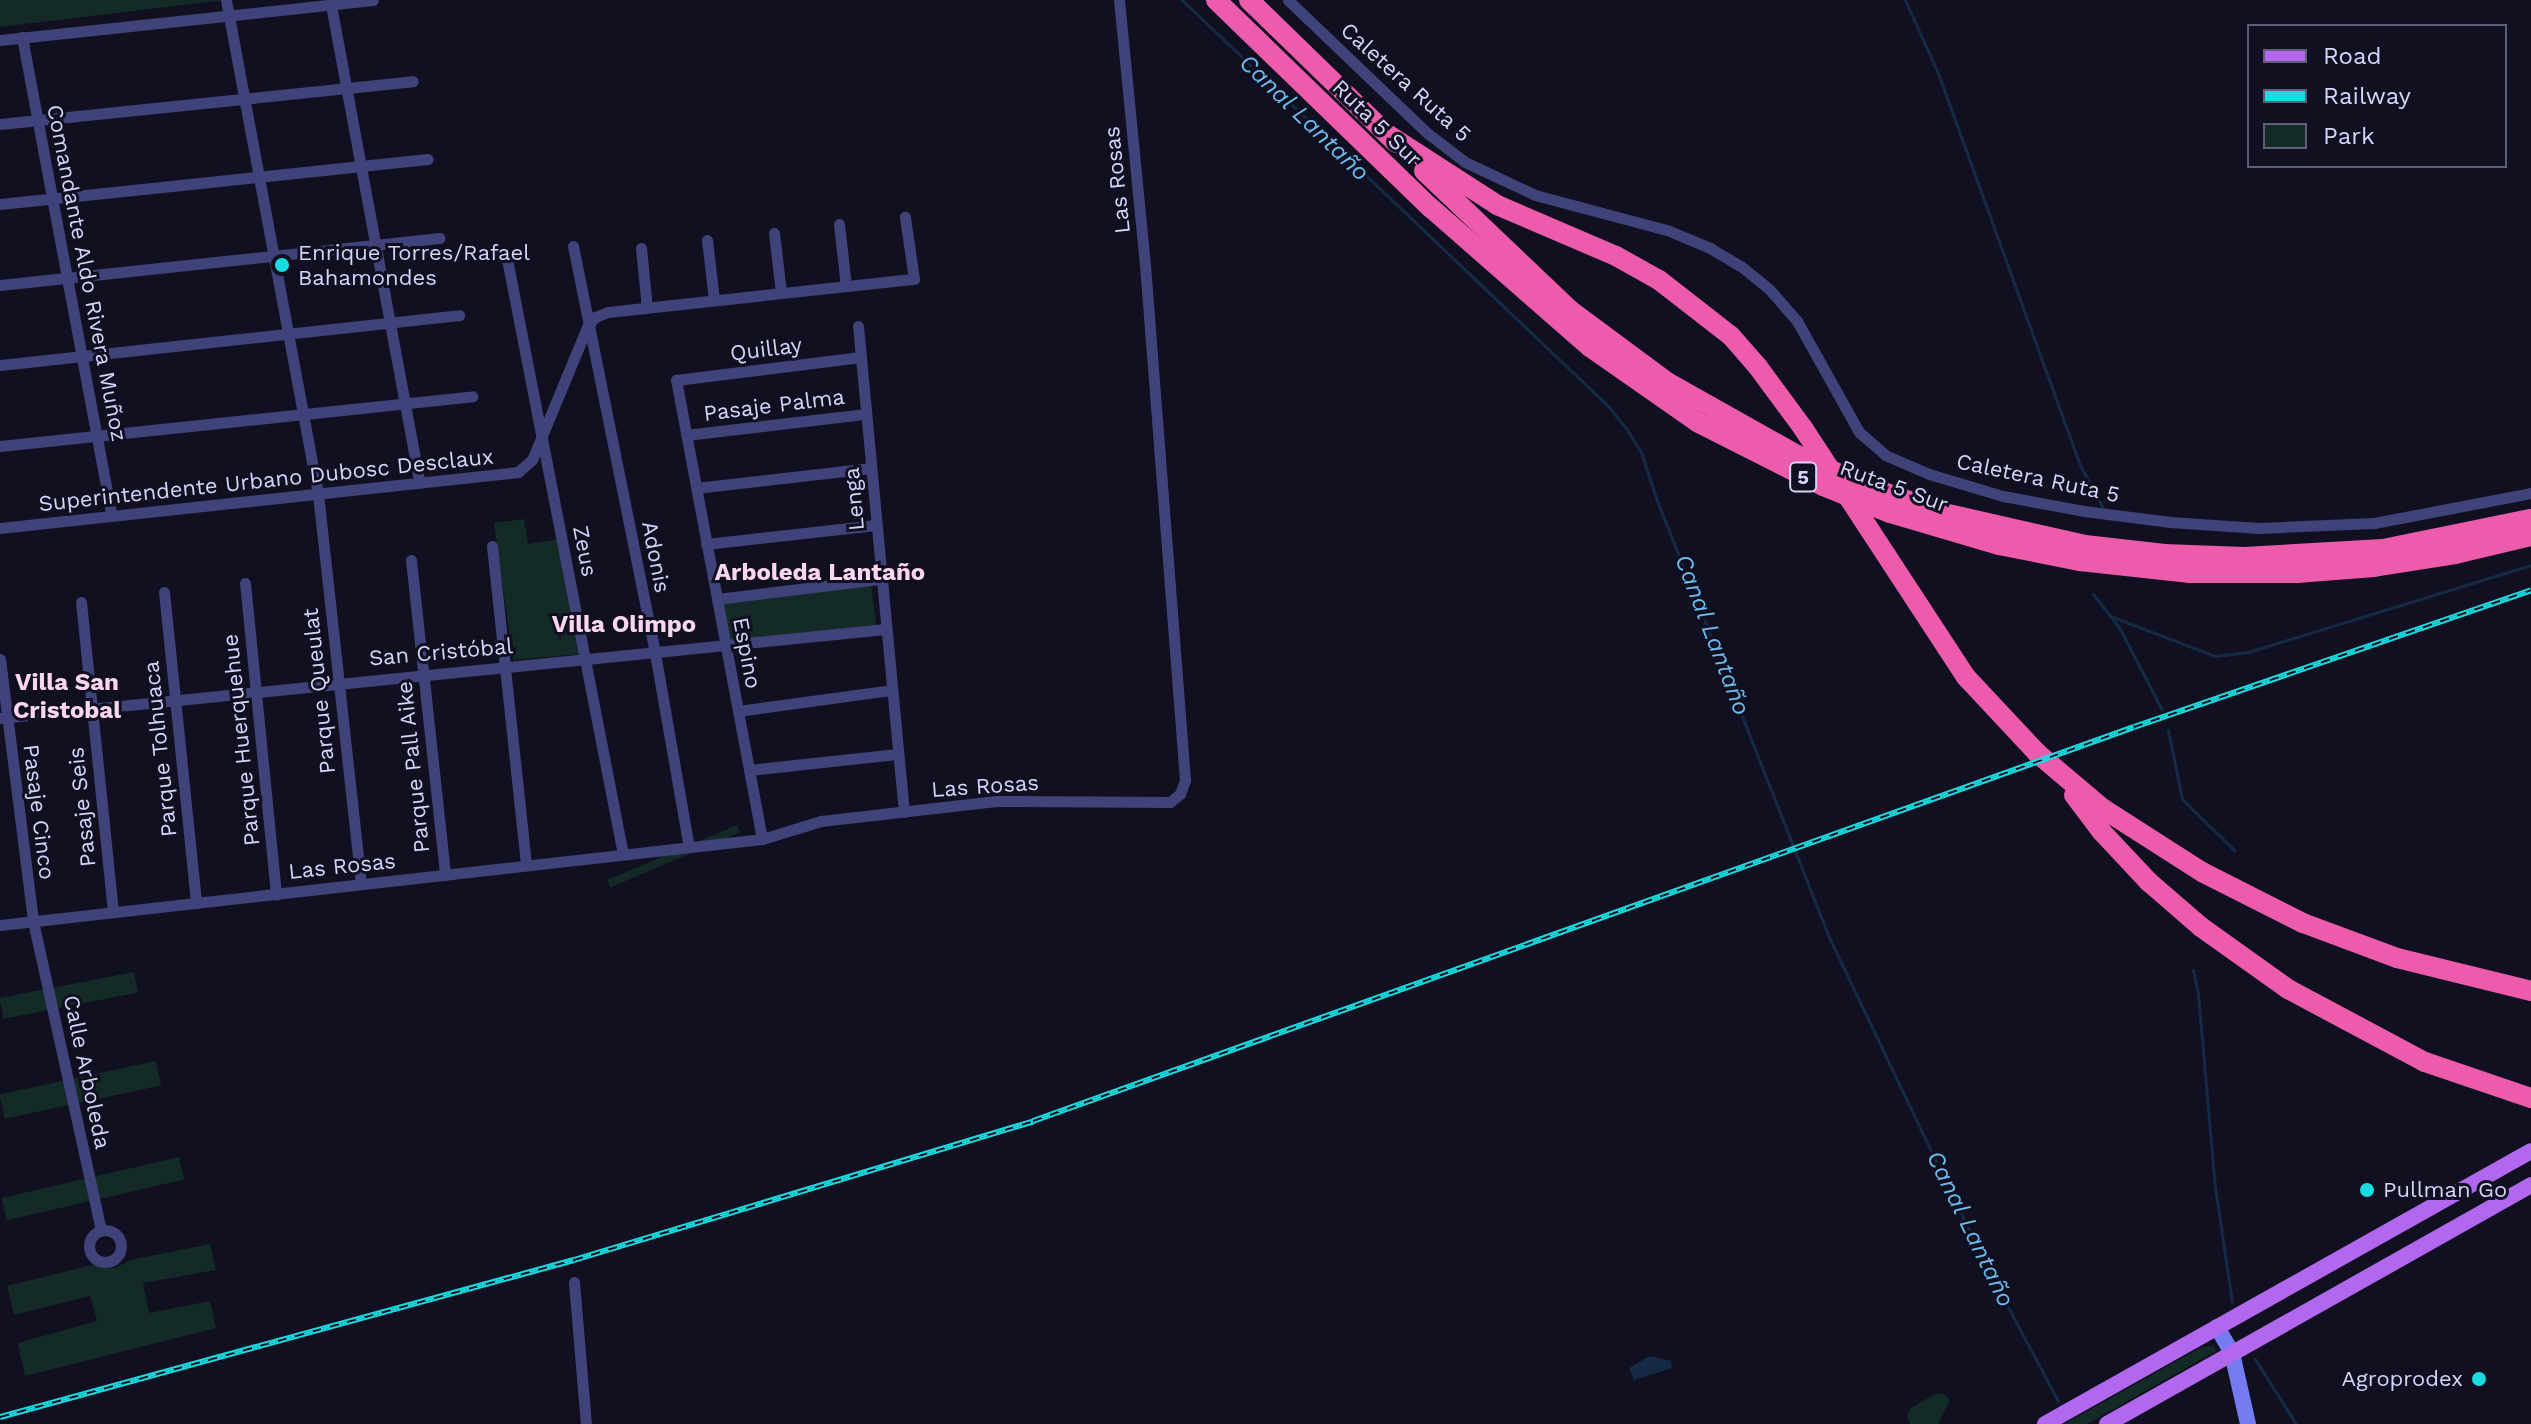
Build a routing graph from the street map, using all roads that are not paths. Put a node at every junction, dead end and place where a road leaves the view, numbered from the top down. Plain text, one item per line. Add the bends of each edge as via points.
1 (226, 0) edge
2 (373, 0) edge
3 (1119, 0) edge
4 (1216, 0) edge
5 (1249, 0) edge
6 (1288, 0) edge
7 (305, 4) edge
8 (331, 5) junction
9 (229, 16) junction
10 (22, 37) junction
11 (0, 40) edge
12 (413, 81) dead end
13 (346, 88) junction
14 (244, 98) junction
15 (37, 120) junction
16 (0, 124) edge
17 (1387, 134) junction
18 (428, 159) dead end
19 (361, 166) junction
20 (259, 177) junction
21 (52, 199) junction
22 (0, 204) edge
23 (905, 217) dead end
24 (839, 224) dead end
25 (774, 233) dead end
26 (439, 238) dead end
27 (707, 240) dead end
28 (376, 245) junction
29 (573, 246) dead end
30 (641, 248) dead end
31 (506, 254) dead end
32 (273, 256) junction
33 (67, 278) junction
34 (0, 285) edge
35 (846, 286) junction
36 (781, 293) junction
37 (714, 300) junction
38 (647, 308) junction
39 (459, 315) dead end
40 (390, 322) junction
41 (590, 322) junction
42 (858, 326) dead end
43 (288, 333) junction
44 (82, 356) junction
45 (861, 357) junction
46 (0, 365) edge
47 (676, 380) joint
48 (472, 396) dead end
49 (405, 403) junction
50 (303, 414) junction
51 (866, 414) junction
52 (686, 435) junction
53 (97, 436) junction
54 (542, 437) junction
55 (0, 446) edge
56 (871, 468) junction
57 (420, 483) junction
58 (696, 488) junction
59 (2531, 493) edge
60 (318, 494) junction
61 (112, 516) junction
62 (2531, 519) edge
63 (876, 525) junction
64 (0, 528) edge
65 (2531, 536) edge
66 (706, 544) junction
67 (492, 546) dead end
68 (411, 560) dead end
69 (881, 579) junction
70 (245, 583) dead end
71 (164, 592) dead end
72 (717, 599) junction
73 (81, 602) dead end
74 (886, 629) junction
75 (726, 647) junction
76 (655, 653) junction
77 (0, 659) edge
78 (586, 659) junction
79 (505, 666) junction
80 (424, 674) junction
81 (338, 681) junction
82 (256, 690) junction
83 (891, 690) junction
84 (175, 699) junction
85 (92, 708) junction
86 (738, 711) junction
87 (3, 717) edge
88 (897, 754) junction
89 (749, 770) junction
90 (2061, 774) junction
91 (904, 812) junction
92 (762, 839) junction
93 (689, 847) junction
94 (623, 854) junction
95 (526, 865) junction
96 (445, 875) junction
97 (361, 884) junction
98 (276, 894) junction
99 (196, 903) junction
100 (113, 912) junction
101 (33, 921) junction
102 (0, 925) edge
103 (2531, 991) edge
104 (2531, 1098) edge
105 (2531, 1151) edge
106 (2531, 1185) edge
107 (101, 1231) dead end
108 (574, 1282) dead end
109 (2217, 1327) junction
110 (2232, 1353) junction
111 (586, 1424) edge
112 (2045, 1424) edge
113 (2107, 1424) edge
114 (2248, 1424) edge

1 - 9 street, Parque Queulat
2 - 8 street
3 - 91 street, Las Rosas via 1185,780 1170,802 996,801
4 - 65 highway, Ruta 5 Sur / 5 via 1431,208 1590,347 1728,440 1834,491 1999,545 2080,561 2190,573 2285,574 2374,567
5 - 17 highway, Ruta 5 Sur / 5
6 - 59 street, Caletera Ruta 5 via 1426,132 1465,162 1535,195 1667,230 1742,267 1797,321 1859,432 1885,455 1918,470 1991,493 2084,511 2259,528 2374,523
7 - 8 street
7 - 9 street
8 - 13 street
9 - 10 street
9 - 14 street, Parque Queulat
10 - 11 street
10 - 15 street, Comandante Aldo Rivera Muñoz
12 - 13 street
13 - 14 street
13 - 19 street
14 - 15 street
14 - 20 street, Parque Queulat
15 - 16 street
15 - 21 street, Comandante Aldo Rivera Muñoz
17 - 62 highway, Ruta 5 Sur / 5 via 1539,283 1634,359 1764,438 1906,501 2085,545 2231,557 2383,549
17 - 90 highway via 1497,205 1616,256 1679,293 1745,351 1803,428 1966,677
18 - 19 street
19 - 20 street
19 - 28 street
20 - 21 street
20 - 32 street, Parque Queulat
21 - 22 street
21 - 33 street, Comandante Aldo Rivera Muñoz
23 - 35 street via 914,279
24 - 35 street
25 - 36 street
26 - 28 street
27 - 37 street
28 - 32 street
28 - 40 street
29 - 41 street, Adonis
30 - 38 street
31 - 54 street, Zeus
32 - 33 street
32 - 43 street, Parque Queulat
33 - 34 street
33 - 44 street, Comandante Aldo Rivera Muñoz
35 - 36 street
36 - 37 street
37 - 38 street
38 - 41 street via 608,312
39 - 40 street
40 - 43 street
40 - 49 street
41 - 54 street, Superintendente Urbano Dubosc Desclaux
41 - 76 street, Adonis
42 - 45 street, Lenga
43 - 44 street
43 - 50 street, Parque Queulat
44 - 46 street
44 - 53 street, Comandante Aldo Rivera Muñoz
45 - 47 street, Quillay
45 - 51 street, Lenga
47 - 52 street, Espino
48 - 49 street
49 - 50 street
49 - 57 street
50 - 53 street
50 - 60 street, Parque Queulat
51 - 52 street, Pasaje Palma
51 - 56 street, Lenga
52 - 58 street, Espino
53 - 55 street
53 - 61 street, Comandante Aldo Rivera Muñoz
54 - 57 street, Superintendente Urbano Dubosc Desclaux via 532,460 518,472
54 - 78 street, Zeus
56 - 58 street
56 - 63 street, Lenga
57 - 60 street, Superintendente Urbano Dubosc Desclaux
58 - 66 street, Espino
60 - 61 street, Superintendente Urbano Dubosc Desclaux
60 - 81 street, Parque Queulat
61 - 64 street, Superintendente Urbano Dubosc Desclaux
63 - 66 street
63 - 69 street, Lenga
66 - 72 street, Espino
67 - 79 street
68 - 80 street, Parque Pall Aike
69 - 72 street
69 - 74 street, Lenga
70 - 82 street, Parque Huerquehue
71 - 84 street, Parque Tolhuaca
72 - 75 street, Espino
73 - 85 street, Pasaje Seis
74 - 75 street, San Cristóbal
74 - 83 street, Lenga
75 - 76 street, San Cristóbal
75 - 86 street, Espino
76 - 78 street, San Cristóbal
76 - 93 street, Adonis
77 - 87 street, Pasaje Cinco
78 - 79 street, San Cristóbal
78 - 94 street, Zeus
79 - 80 street, San Cristóbal
79 - 95 street
80 - 81 street, San Cristóbal
80 - 96 street, Parque Pall Aike
81 - 82 street, San Cristóbal
81 - 97 street, Parque Queulat
82 - 84 street, San Cristóbal
82 - 98 street, Parque Huerquehue
83 - 86 street
83 - 88 street, Lenga
84 - 85 street, San Cristóbal
84 - 99 street, Parque Tolhuaca
85 - 87 street, San Cristóbal
85 - 100 street, Pasaje Seis
86 - 89 street, Espino
87 - 101 street, Pasaje Cinco
88 - 89 street
88 - 91 street, Lenga
89 - 92 street, Espino
90 - 103 highway via 2165,850 2272,909 2397,958
90 - 104 highway via 2094,823 2149,882 2261,971 2425,1062
91 - 92 street, Las Rosas via 809,823
92 - 93 street, Las Rosas
93 - 94 street, Las Rosas
94 - 95 street, Las Rosas
95 - 96 street, Las Rosas
96 - 97 street, Las Rosas
97 - 98 street, Las Rosas
98 - 99 street, Las Rosas
99 - 100 street, Las Rosas
100 - 101 street, Las Rosas
101 - 102 street, Las Rosas
101 - 107 street, Calle Arboleda
105 - 109 main road
106 - 110 main road
108 - 111 street
109 - 110 main road
109 - 112 main road
110 - 113 main road
110 - 114 main road

